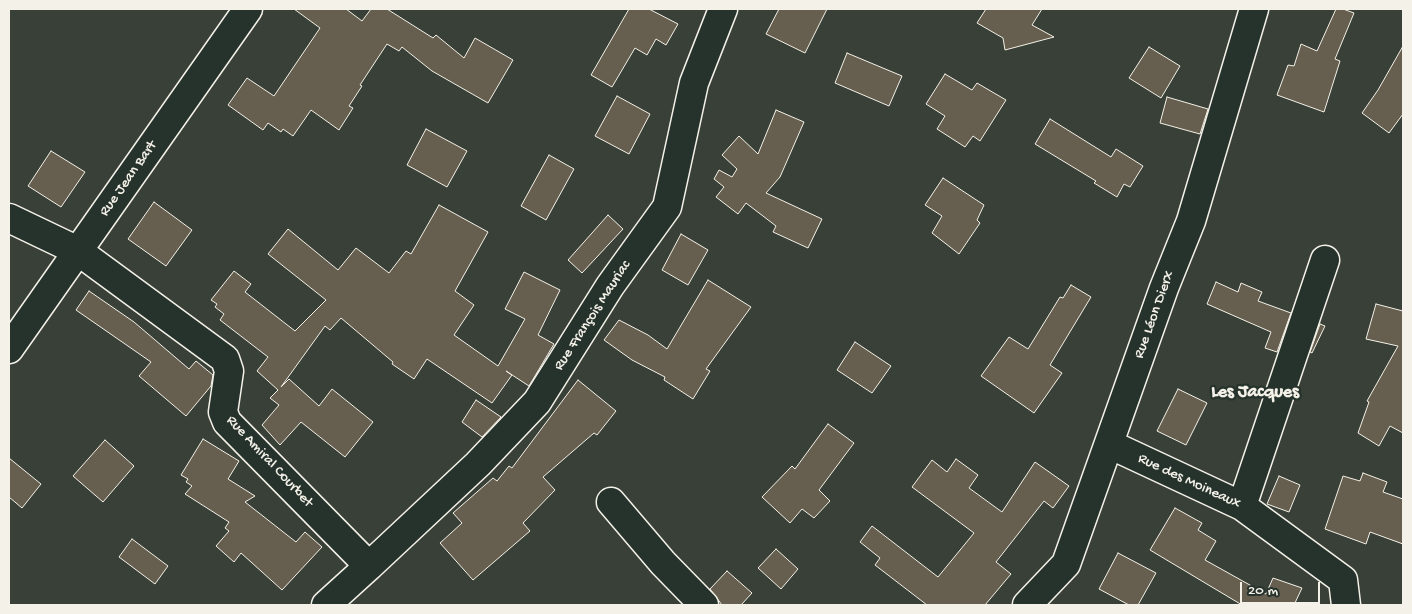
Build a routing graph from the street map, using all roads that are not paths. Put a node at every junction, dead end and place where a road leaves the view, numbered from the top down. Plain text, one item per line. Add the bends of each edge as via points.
1 (248, 9) edge
2 (722, 9) edge
3 (1254, 9) edge
4 (9, 218) edge
5 (78, 252) junction
6 (1325, 260) dead end
7 (9, 349) edge
8 (1109, 444) junction
9 (611, 502) dead end
10 (1242, 506) junction
11 (369, 566) junction
12 (326, 605) edge
13 (704, 605) edge
14 (1027, 605) edge
15 (1346, 605) edge

1 - 5 street, Rue Jean Bart
2 - 11 street, Rue François Mauriac via 694,83 666,207 610,286 537,402 478,464
3 - 8 street, Rue Léon Dierx via 1191,221
4 - 5 street, Rue Amiral Courbet
5 - 7 street, Rue Jean Bart
5 - 11 street, Rue Amiral Courbet via 224,359 229,372 223,412 227,422
6 - 10 street
8 - 10 street, Rue des Moineaux
8 - 14 street, Rue Léon Dierx via 1066,564
9 - 13 street
10 - 15 street, Rue des Moineaux via 1343,580
11 - 12 street

